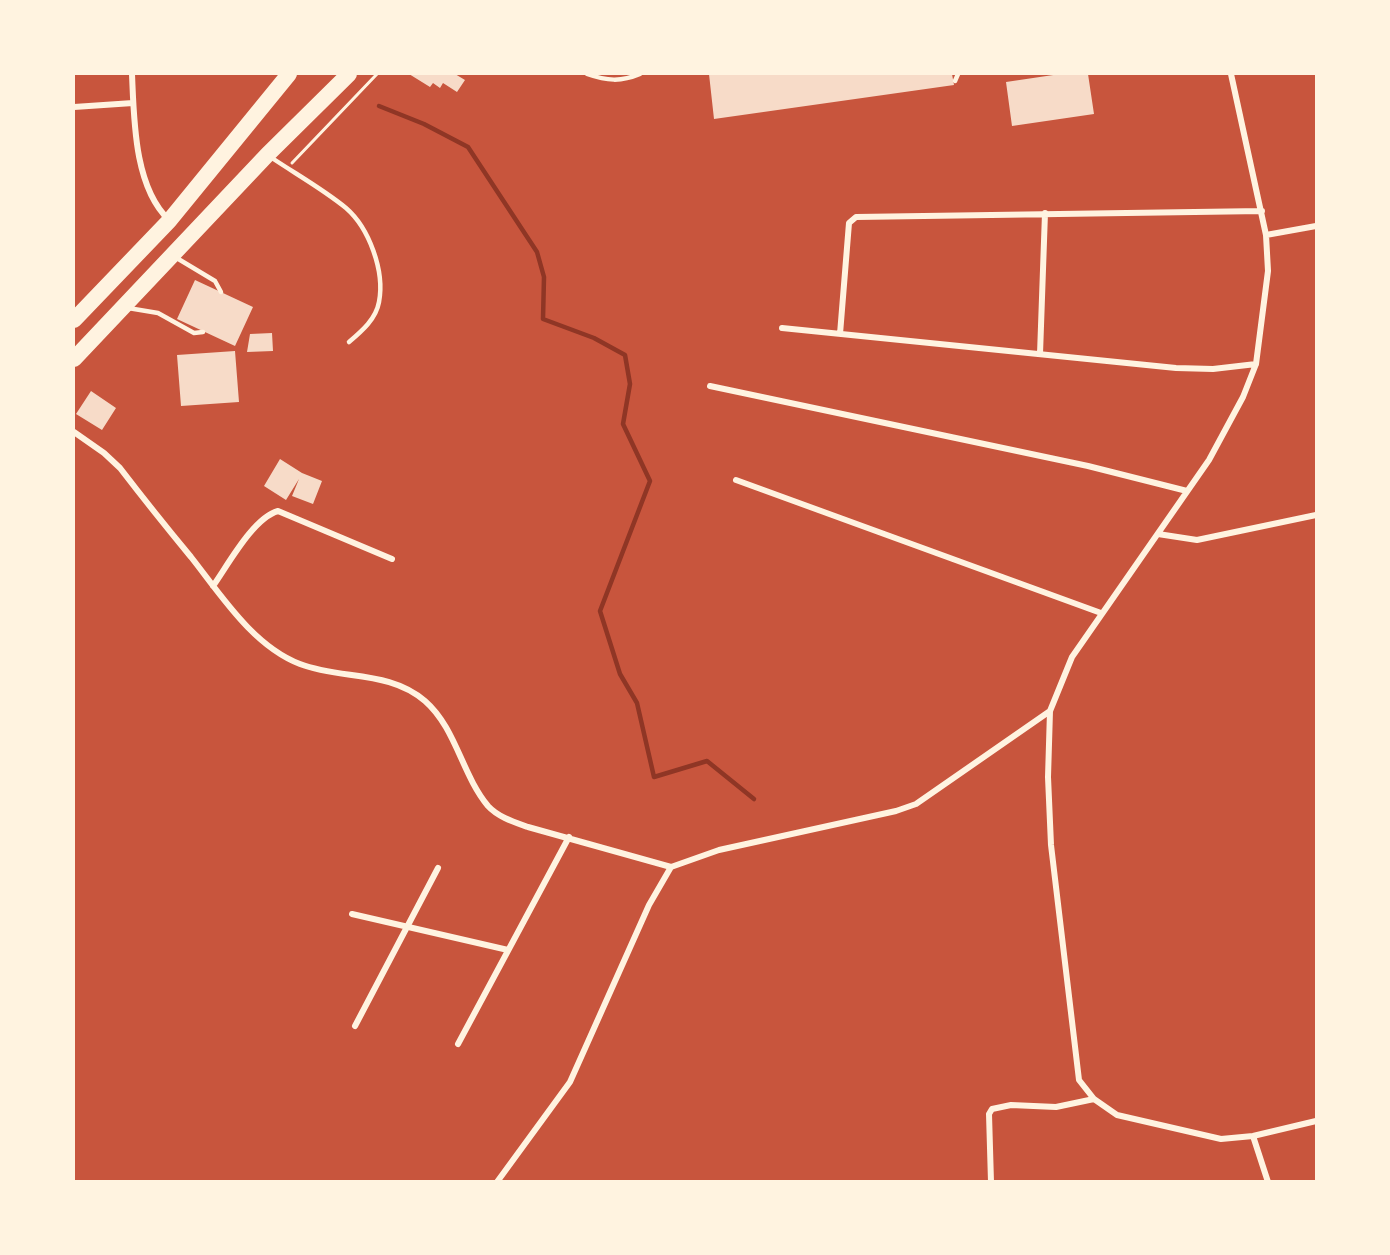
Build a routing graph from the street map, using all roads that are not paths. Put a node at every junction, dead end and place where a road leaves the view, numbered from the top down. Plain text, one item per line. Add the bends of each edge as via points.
1 (132, 74) edge
2 (289, 74) edge
3 (349, 74) edge
4 (587, 74) edge
5 (640, 74) edge
6 (958, 74) edge
7 (1231, 74) edge
8 (955, 81) dead end
9 (133, 103) junction
10 (74, 107) edge
11 (267, 155) junction
12 (1262, 211) junction
13 (1045, 213) junction
14 (169, 221) junction
15 (1317, 226) edge
16 (1266, 235) junction
17 (172, 255) junction
18 (221, 292) dead end
19 (123, 307) junction
20 (74, 320) edge
21 (782, 328) dead end
22 (203, 332) dead end
23 (840, 334) junction
24 (349, 342) dead end
25 (1040, 354) junction
26 (74, 359) edge
27 (1256, 364) junction
28 (710, 386) dead end
29 (74, 432) edge
30 (736, 480) dead end
31 (1187, 491) junction
32 (1317, 515) edge
33 (1158, 534) junction
34 (392, 559) dead end
35 (213, 586) junction
36 (1101, 613) junction
37 (1050, 711) junction
38 (569, 837) junction
39 (670, 867) junction
40 (438, 868) dead end
41 (352, 914) dead end
42 (407, 927) junction
43 (508, 950) junction
44 (355, 1026) dead end
45 (458, 1044) dead end
46 (1094, 1099) junction
47 (1317, 1121) edge
48 (1253, 1136) junction
49 (497, 1182) edge
50 (991, 1182) edge
51 (1268, 1182) edge

1 - 9 street
2 - 14 highway
3 - 11 highway
4 - 5 lane via 620,81
6 - 8 lane
7 - 12 street
9 - 10 street
9 - 14 street via 140,164 159,211
11 - 17 highway
11 - 24 lane via 347,209 373,250 379,302 368,325
12 - 13 street
12 - 16 street
13 - 23 street via 852,219
13 - 25 street
14 - 20 highway
15 - 16 street
16 - 27 street via 1268,271
17 - 18 lane via 215,281
17 - 19 highway
19 - 22 lane via 158,313 194,333
19 - 26 highway
21 - 23 street
23 - 25 street
25 - 27 street via 1185,368
27 - 31 street via 1243,397
28 - 31 street via 1088,466
29 - 35 street via 120,468
30 - 36 street
31 - 33 street
32 - 33 street via 1197,540
33 - 36 street
34 - 35 street via 278,511 258,523
35 - 38 street via 271,649 300,664 382,679 409,689 441,719 489,807 506,819
36 - 37 street via 1072,657
37 - 39 street via 916,804 718,850
37 - 46 street via 1051,845 1079,1080
38 - 39 street
38 - 43 street
39 - 49 street via 649,904 570,1082
40 - 42 street
41 - 42 street
42 - 43 street
42 - 44 street
43 - 45 street
46 - 48 street via 1117,1115 1221,1139
46 - 50 street via 1056,1107 1021,1104 992,1109
47 - 48 street
48 - 51 street

